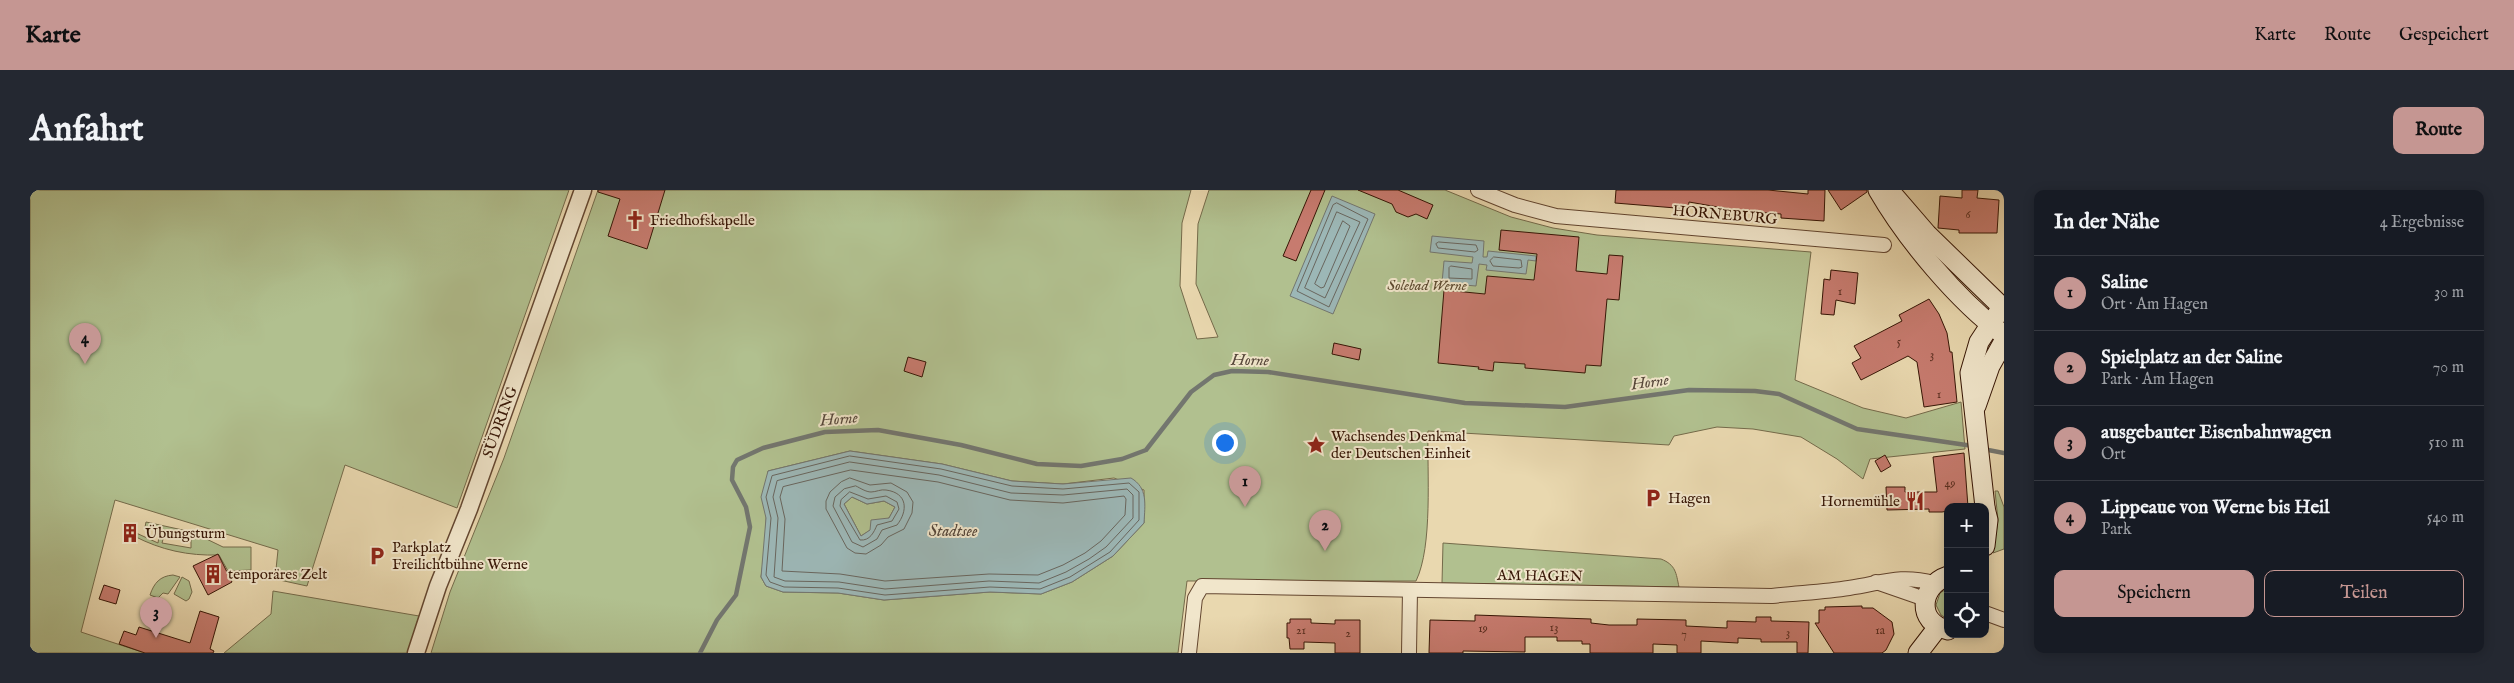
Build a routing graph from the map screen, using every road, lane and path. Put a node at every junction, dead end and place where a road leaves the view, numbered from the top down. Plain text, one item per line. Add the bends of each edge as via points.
1 (583, 190) edge
2 (1478, 190) edge
3 (1878, 190) edge
4 (1889, 190) edge
5 (1884, 245) dead end
6 (2003, 307) edge
7 (1989, 324) junction
8 (2004, 336) edge
9 (2004, 341) edge
10 (1976, 419) junction
11 (1985, 503) edge
12 (1941, 579) edge
13 (1876, 582) junction
14 (1410, 590) junction
15 (1925, 599) junction
16 (1989, 614) edge
17 (2004, 620) edge
18 (1943, 628) edge
19 (416, 653) edge
20 (1189, 653) edge
21 (1409, 653) edge
22 (1918, 653) edge

1 - 19 street, SÜDRING
2 - 5 street, HORNEBURG via 1515,205 1556,216
3 - 7 main road via 1893,216 1920,250
4 - 6 main road via 1927,234
6 - 7 main road
7 - 8 main road
7 - 10 main road via 1976,348 1970,373
9 - 10 main road via 1990,366
10 - 11 main road
12 - 13 street, AM HAGEN via 1896,578
12 - 15 main road via 1928,590
13 - 14 street, AM HAGEN via 1772,596
13 - 15 street
14 - 20 street, AM HAGEN via 1202,586 1195,598
14 - 21 street
15 - 18 main road via 1927,615
16 - 17 street
18 - 22 main road

